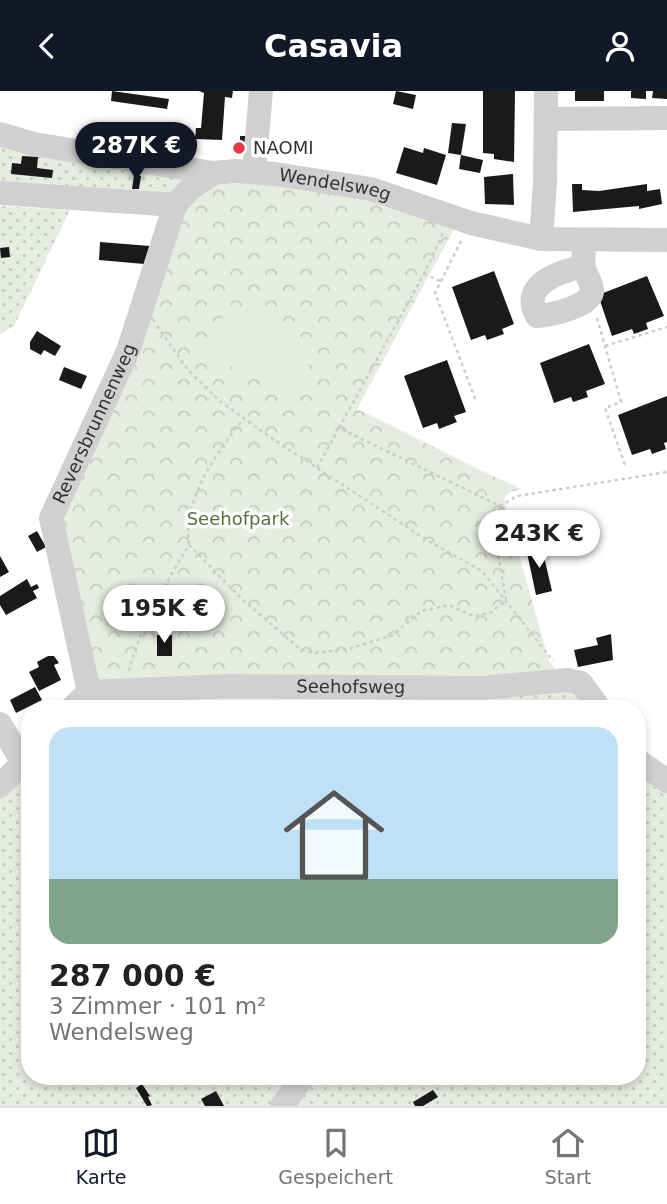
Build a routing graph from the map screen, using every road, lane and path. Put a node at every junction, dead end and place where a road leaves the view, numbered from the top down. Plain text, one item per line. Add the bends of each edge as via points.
1 (261, 91) edge
2 (546, 91) edge
3 (667, 118) edge
4 (546, 119) junction
5 (0, 134) edge
6 (254, 172) junction
7 (213, 173) junction
8 (0, 194) edge
9 (175, 205) junction
10 (461, 219) junction
11 (541, 239) junction
12 (585, 240) junction
13 (667, 240) edge
14 (583, 266) junction
15 (424, 274) junction
16 (440, 281) junction
17 (591, 296) junction
18 (667, 327) edge
19 (167, 341) dead end
20 (605, 346) junction
21 (476, 401) dead end
22 (244, 418) junction
23 (339, 428) junction
24 (625, 465) dead end
25 (317, 468) junction
26 (667, 472) edge
27 (500, 506) junction
28 (189, 545) junction
29 (506, 600) junction
30 (568, 680) junction
31 (123, 691) junction
32 (80, 700) edge
33 (84, 700) edge
34 (593, 700) edge
35 (0, 724) edge
36 (21, 752) edge
37 (21, 764) edge
38 (646, 767) edge
39 (667, 781) edge
40 (0, 786) edge
41 (297, 1085) edge
42 (282, 1106) edge

1 - 6 street
2 - 4 street
3 - 4 street
4 - 11 street
5 - 7 street, Wendelsweg via 34,144
6 - 7 street, Wendelsweg
6 - 10 street, Wendelsweg via 371,189
7 - 9 street, Reversbrunnenweg
8 - 9 street
9 - 32 street, Reversbrunnenweg via 128,351 51,518
10 - 11 street, Wendelsweg
10 - 15 path
10 - 16 path
11 - 12 street, Wendelsweg
12 - 13 street, Wendelsweg
12 - 14 street
14 - 17 street
14 - 17 street via 549,277 533,295 533,309 537,316 549,316
15 - 16 path
15 - 23 path
16 - 21 path via 435,293
17 - 20 path
18 - 20 path
19 - 22 path via 219,401
20 - 24 path via 621,402 605,408
22 - 25 path
22 - 28 path via 201,482 187,526
23 - 25 path
23 - 27 path
25 - 29 path via 482,571
26 - 27 path via 517,495
27 - 29 path via 498,554
28 - 29 path via 281,633 301,650 314,653 348,649 394,635 421,611 449,605 472,616 491,613
28 - 31 path via 137,641
29 - 30 path
30 - 31 street, Seehofsweg via 481,688
30 - 34 street via 581,684
31 - 33 street, Seehofsweg
35 - 36 street
37 - 40 street
38 - 39 street
41 - 42 street

